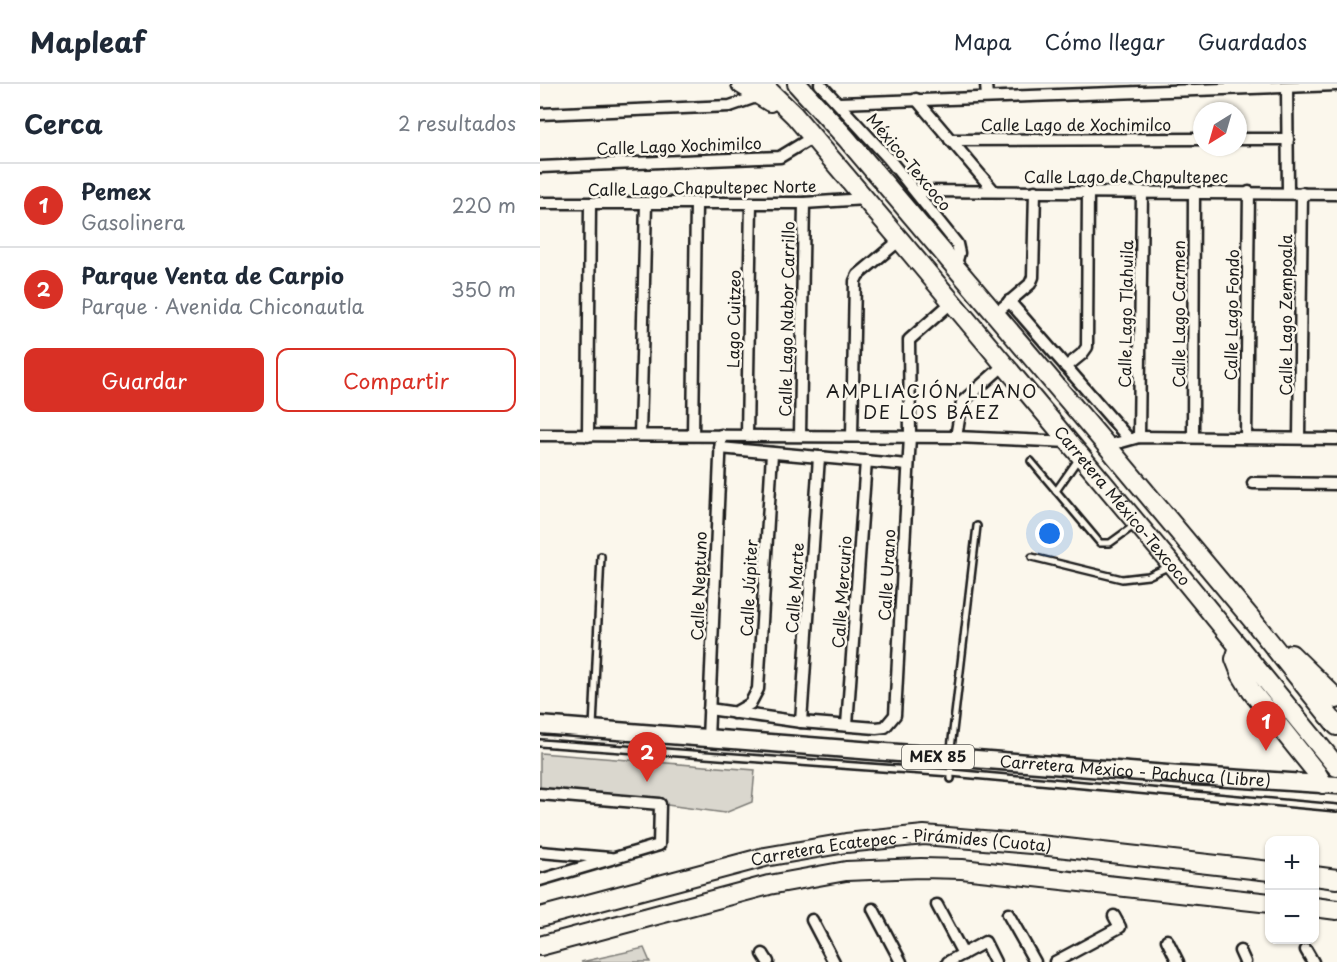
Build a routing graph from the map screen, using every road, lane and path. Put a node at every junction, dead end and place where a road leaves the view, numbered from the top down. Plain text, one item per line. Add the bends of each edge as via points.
1 (741, 84) edge
2 (820, 84) edge
3 (986, 84) edge
4 (799, 85) edge
5 (1266, 85) edge
6 (1337, 85) edge
7 (1287, 87) junction
8 (761, 90) edge
9 (987, 98) junction
10 (916, 99) junction
11 (839, 103) junction
12 (540, 114) edge
13 (813, 137) junction
14 (1288, 139) junction
15 (950, 140) junction
16 (1193, 140) edge
17 (1247, 140) edge
18 (540, 167) edge
19 (916, 191) junction
20 (994, 191) junction
21 (1035, 191) junction
22 (1088, 191) junction
23 (1142, 192) junction
24 (1194, 192) junction
25 (1249, 192) junction
26 (1288, 192) junction
27 (1302, 193) junction
28 (1337, 194) edge
29 (865, 199) junction
30 (540, 203) edge
31 (751, 203) junction
32 (804, 203) junction
33 (590, 204) junction
34 (646, 204) junction
35 (696, 204) junction
36 (900, 240) junction
37 (955, 268) junction
38 (1009, 301) junction
39 (951, 303) junction
40 (995, 314) junction
41 (1051, 351) junction
42 (1037, 364) junction
43 (1004, 365) junction
44 (1066, 367) junction
45 (1079, 382) junction
46 (1071, 404) junction
47 (540, 435) edge
48 (588, 435) junction
49 (639, 435) junction
50 (693, 435) junction
51 (721, 435) junction
52 (747, 435) junction
53 (800, 435) junction
54 (852, 436) junction
55 (910, 436) junction
56 (956, 437) junction
57 (1193, 437) junction
58 (1134, 438) junction
59 (1246, 438) junction
60 (1299, 438) junction
61 (1337, 439) edge
62 (1107, 446) junction
63 (720, 448) junction
64 (1075, 449) junction
65 (772, 453) junction
66 (819, 457) junction
67 (866, 461) junction
68 (1030, 461) dead end
69 (908, 465) junction
70 (1253, 483) dead end
71 (1337, 484) edge
72 (1056, 491) junction
73 (1137, 523) junction
74 (977, 526) dead end
75 (601, 556) dead end
76 (1032, 557) dead end
77 (1172, 565) junction
78 (1262, 632) junction
79 (1239, 647) junction
80 (1337, 699) edge
81 (709, 710) junction
82 (734, 713) junction
83 (801, 722) junction
84 (540, 725) edge
85 (847, 725) junction
86 (1337, 726) edge
87 (593, 729) junction
88 (823, 735) junction
89 (708, 739) junction
90 (540, 743) edge
91 (1337, 767) edge
92 (951, 770) junction
93 (1330, 785) edge
94 (540, 794) edge
95 (1337, 808) edge
96 (540, 852) edge
97 (613, 858) junction
98 (1265, 871) edge
99 (1319, 877) edge
100 (1337, 879) edge
101 (540, 880) edge
102 (1265, 903) edge
103 (937, 905) dead end
104 (1319, 908) edge
105 (873, 909) dead end
106 (1337, 910) edge
107 (1008, 914) dead end
108 (1114, 916) dead end
109 (540, 917) edge
110 (812, 920) dead end
111 (1167, 940) dead end
112 (540, 946) edge
113 (1306, 950) dead end
114 (1240, 951) dead end
115 (963, 954) junction
116 (834, 962) edge
117 (902, 962) edge
118 (948, 962) edge
119 (995, 962) edge
120 (1035, 962) edge
121 (1055, 962) edge
122 (1178, 962) edge
123 (1245, 962) edge
124 (1313, 962) edge

1 - 8 highway
2 - 11 street, México-Texcoco
3 - 9 street
4 - 37 highway, Carretera México-Texcoco
5 - 7 street
5 - 9 street
6 - 7 street
7 - 14 street
8 - 12 street via 730,106
8 - 13 highway, Carretera México-Texcoco via 794,115
9 - 10 street
10 - 11 street
10 - 15 street
11 - 19 street, México-Texcoco
13 - 18 street, Calle Lago Xochimilco via 780,157
13 - 29 highway, Carretera México-Texcoco
14 - 17 street
14 - 26 street
15 - 16 street, Calle Lago de Xochimilco
15 - 20 street
19 - 20 street, Calle Lago de Chapultepec
19 - 37 street, México-Texcoco via 957,244
20 - 21 street, Calle Lago de Chapultepec
21 - 22 street, Calle Lago de Chapultepec
21 - 38 street via 1033,278
22 - 23 street, Calle Lago de Chapultepec
22 - 44 street via 1087,347
23 - 24 street, Calle Lago de Chapultepec
23 - 58 street, Calle Lago Tlahuila
24 - 25 street, Calle Lago de Chapultepec
24 - 57 street, Calle Lago Carmen
25 - 26 street, Calle Lago de Chapultepec
25 - 59 street, Calle Lago Fondo
26 - 27 street, Calle Lago de Chapultepec
27 - 28 street, Calle Lago de Chapultepec
27 - 60 street, Calle Lago Zempoala
29 - 32 street, Calle Lago Chapultepec Norte
29 - 36 highway, Carretera México-Texcoco
30 - 33 street, Calle Lago Chapultepec Norte
31 - 32 street, Calle Lago Chapultepec Norte
31 - 35 street, Calle Lago Chapultepec Norte
31 - 52 street, Lago Cuitzeo
32 - 53 street, Calle Lago Nabor Carrillo
33 - 34 street, Calle Lago Chapultepec Norte
33 - 48 street
34 - 35 street, Calle Lago Chapultepec Norte
34 - 49 street
35 - 50 street
36 - 39 highway, Carretera México-Texcoco
36 - 54 street via 855,281
37 - 40 highway, Carretera México-Texcoco
38 - 40 street
38 - 41 street
39 - 43 highway, Carretera México-Texcoco
39 - 55 street, Calle Urano via 909,340
40 - 42 highway, Carretera México-Texcoco
41 - 42 street
41 - 44 street
42 - 46 highway, Carretera México-Texcoco
43 - 56 street via 962,402
43 - 64 highway, Carretera México-Texcoco
44 - 45 street
45 - 46 street
45 - 58 street
46 - 62 highway, Carretera México-Texcoco
47 - 48 street
48 - 49 street
49 - 50 street
50 - 51 street
51 - 52 street
51 - 63 street, Calle Neptuno
52 - 53 street
53 - 54 street
54 - 55 street
55 - 56 street
55 - 69 street, Calle Urano
56 - 64 street
57 - 58 street
57 - 59 street
58 - 62 street
59 - 60 street
60 - 61 street
62 - 78 highway, Carretera México-Texcoco
63 - 65 street
63 - 81 street, Calle Neptuno
64 - 72 lane
64 - 73 highway, Carretera México-Texcoco
65 - 66 street
65 - 82 street, Calle Júpiter via 758,689 750,704
66 - 67 street
66 - 83 street, Calle Marte
67 - 69 street
67 - 85 street, Calle Mercurio
68 - 72 lane
69 - 85 street, Calle Urano via 895,716 885,727
70 - 71 street
72 - 73 lane via 1100,543 1110,543
73 - 77 highway, Carretera México-Texcoco
74 - 92 lane
75 - 87 lane
76 - 77 lane via 1122,579 1148,576
77 - 79 highway, Carretera México-Texcoco
78 - 80 highway via 1298,660
78 - 86 highway, Carretera México-Texcoco
79 - 91 highway, Carretera México-Texcoco
79 - 93 highway via 1234,659 1252,693
81 - 82 street
81 - 89 street, Calle Neptuno
82 - 83 street
83 - 88 street
84 - 87 main road, Carretera México - Pachuca (Libre) / MEX 85
85 - 88 street
87 - 89 main road, Carretera México - Pachuca (Libre) / MEX 85
88 - 89 main road, Carretera México - Pachuca (Libre) / MEX 85
88 - 92 main road, Carretera México - Pachuca (Libre) / MEX 85
90 - 92 lane
92 - 93 main road, Carretera México - Pachuca (Libre) / MEX 85 via 1168,775
92 - 95 lane
94 - 97 street via 660,804 659,844
96 - 97 street
97 - 101 street
98 - 109 highway, Carretera Ecatepec - Pirámides (Cuota) via 924,835 765,857
99 - 100 highway
102 - 112 highway, Carretera Ecatepec - Pirámides (Cuota) via 962,870 846,871 769,885
103 - 115 street
104 - 106 highway
105 - 117 street
107 - 120 street
108 - 121 street via 1120,927
110 - 116 street
111 - 122 street
113 - 124 street
114 - 123 street
115 - 118 street
115 - 119 street via 985,942

